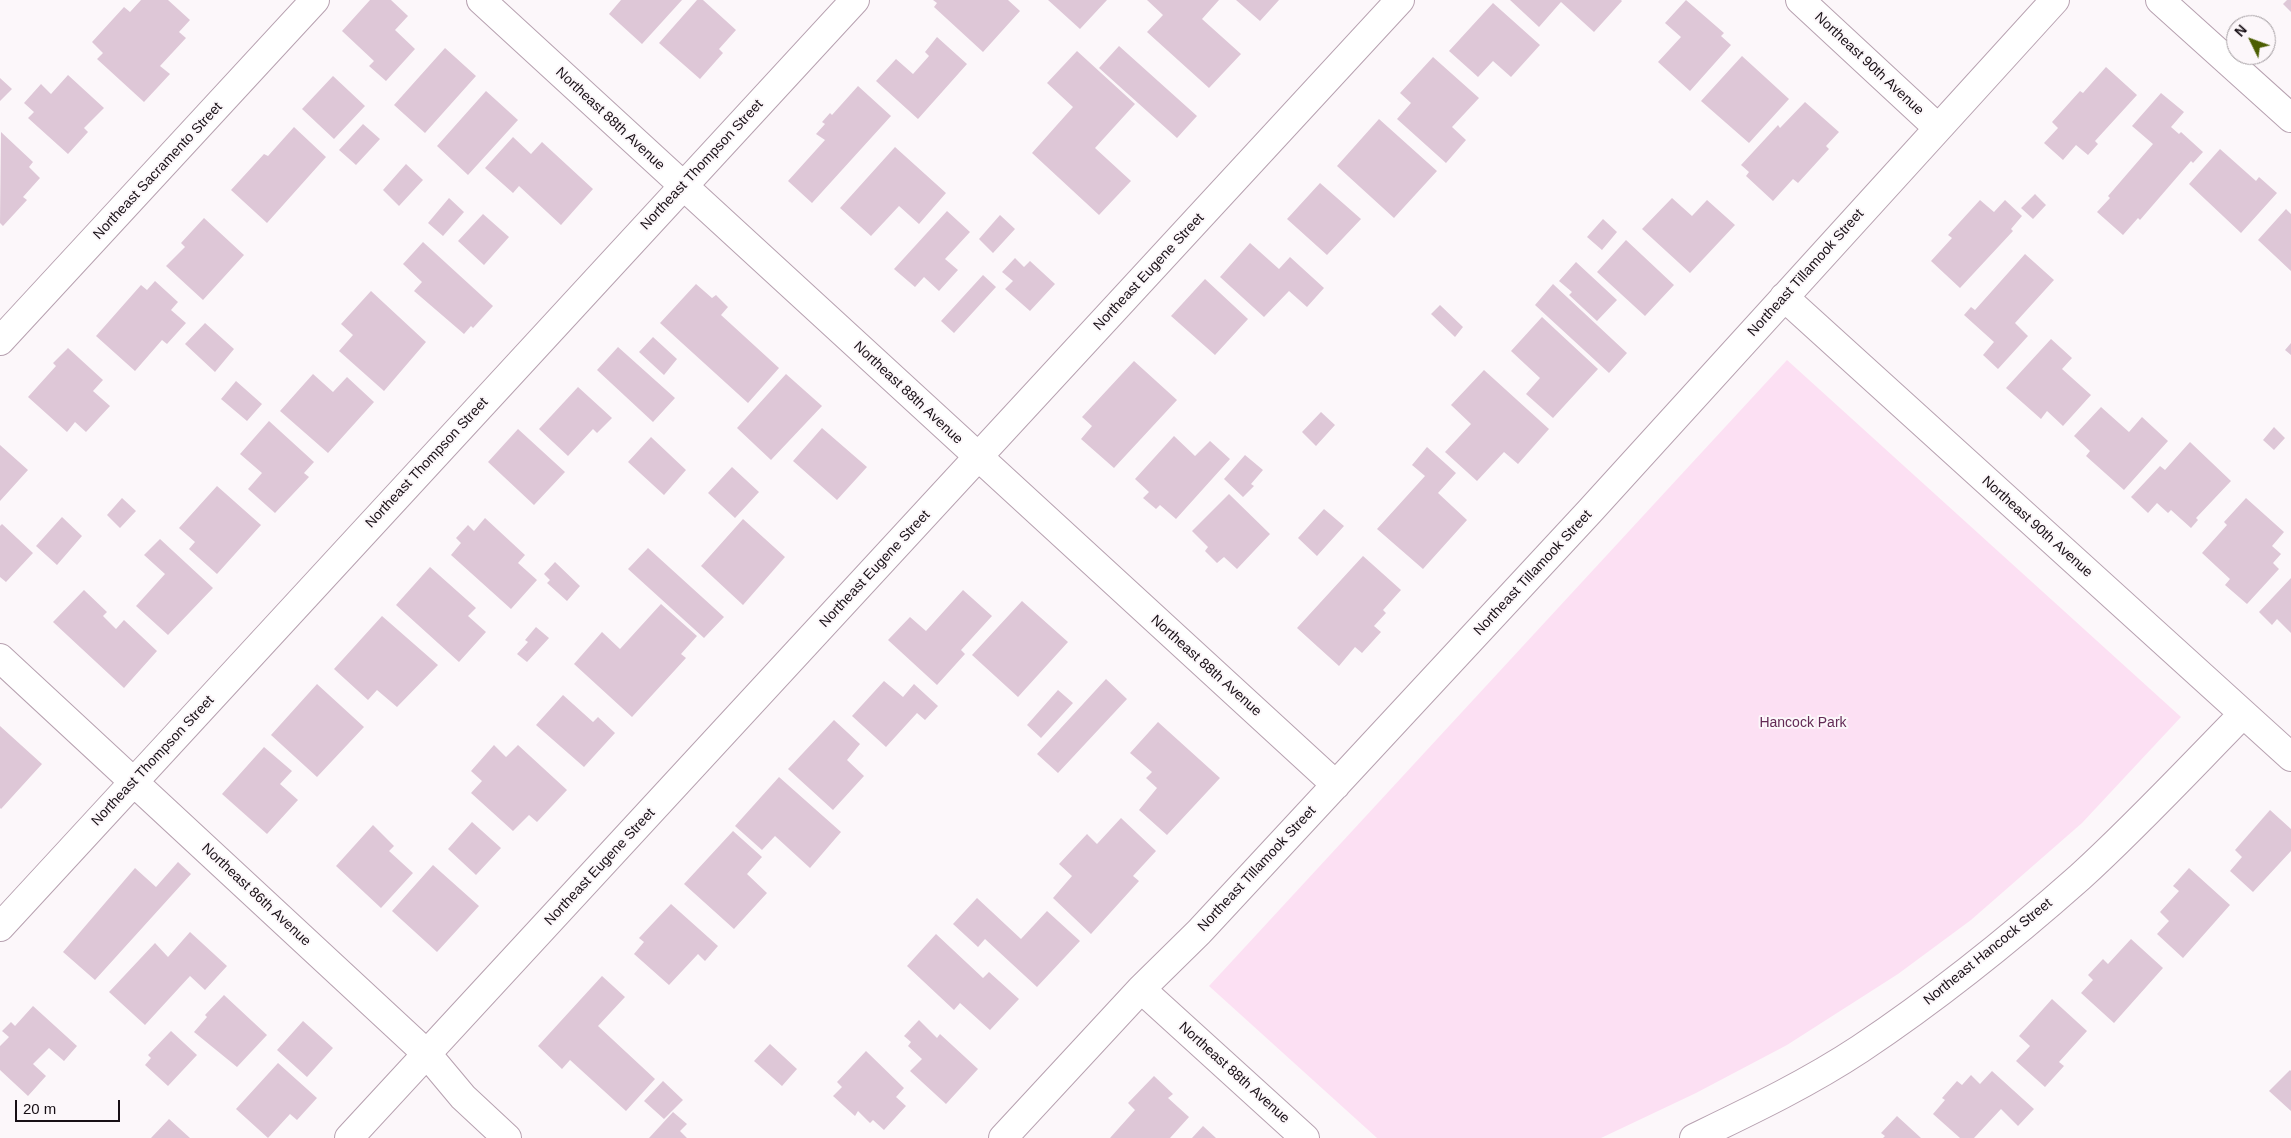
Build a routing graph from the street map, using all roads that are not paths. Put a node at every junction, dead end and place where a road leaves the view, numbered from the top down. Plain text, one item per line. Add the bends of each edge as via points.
1 (315, 0) edge
2 (481, 0) edge
3 (855, 0) edge
4 (1400, 0) edge
5 (1800, 0) edge
6 (2055, 0) edge
7 (2160, 0) edge
8 (2291, 118) edge
9 (1938, 128) junction
10 (683, 186) junction
11 (1784, 297) junction
12 (0, 342) edge
13 (978, 458) junction
14 (0, 658) edge
15 (2243, 714) junction
16 (2291, 757) edge
17 (134, 781) junction
18 (1336, 785) junction
19 (0, 927) edge
20 (1141, 989) junction
21 (427, 1054) junction
22 (349, 1138) edge
23 (507, 1138) edge
24 (1003, 1138) edge
25 (1305, 1138) edge
26 (1694, 1138) edge

1 - 12 street, Northeast Sacramento Street
2 - 10 street, Northeast 88th Avenue
3 - 10 street, Northeast Thompson Street
4 - 13 street, Northeast Eugene Street
5 - 9 street, Northeast 90th Avenue
6 - 9 street, Northeast Tillamook Street
7 - 8 street
9 - 11 street, Northeast Tillamook Street
10 - 13 street, Northeast 88th Avenue
10 - 17 street, Northeast Thompson Street
11 - 15 street, Northeast 90th Avenue
11 - 18 street, Northeast Tillamook Street
13 - 18 street, Northeast 88th Avenue
13 - 21 street, Northeast Eugene Street
14 - 17 street, Northeast 86th Avenue
15 - 16 street, Northeast 90th Avenue
15 - 26 street, Northeast Hancock Street via 2081,876 1937,995 1850,1055 1775,1098
17 - 19 street, Northeast Thompson Street
17 - 21 street, Northeast 86th Avenue
18 - 20 street, Northeast Tillamook Street via 1199,932
20 - 24 street, Northeast Tillamook Street
20 - 25 street, Northeast 88th Avenue
21 - 22 street, Northeast Eugene Street
21 - 23 street, Northeast 86th Avenue via 463,1097

